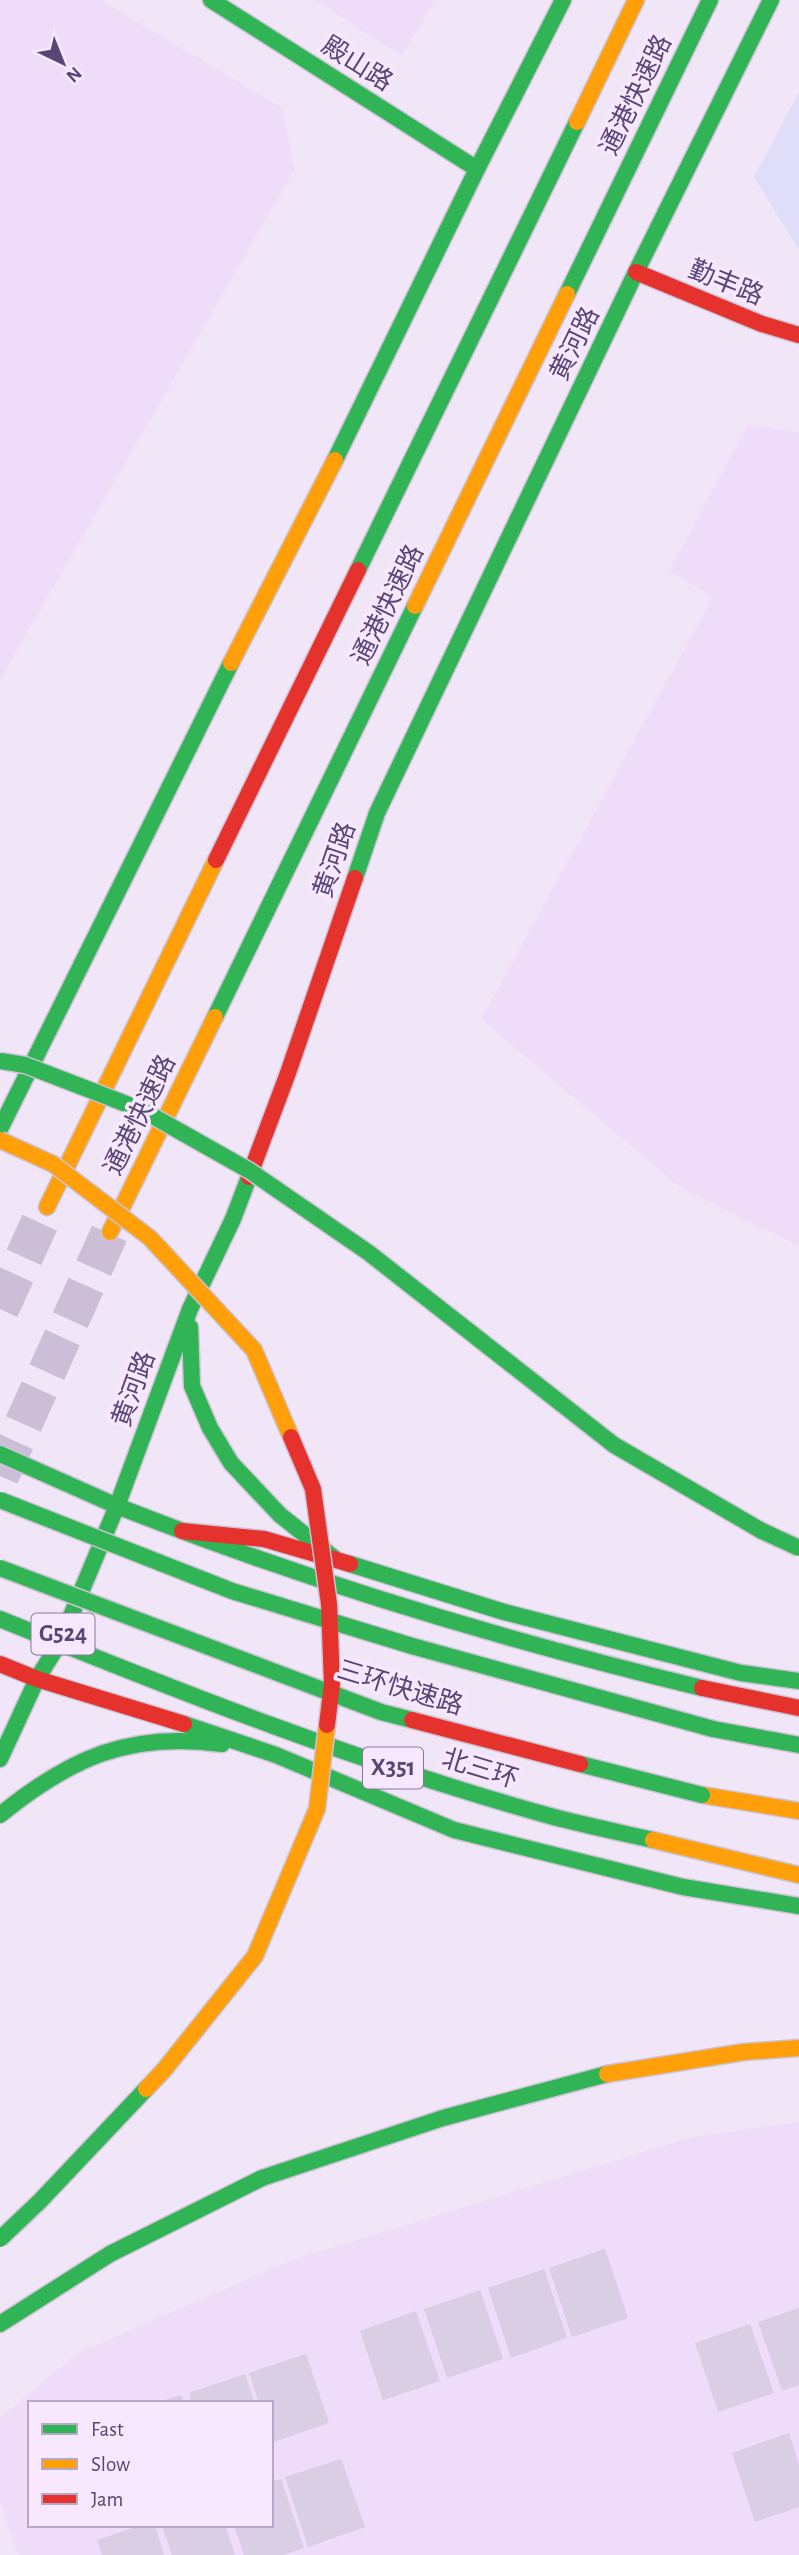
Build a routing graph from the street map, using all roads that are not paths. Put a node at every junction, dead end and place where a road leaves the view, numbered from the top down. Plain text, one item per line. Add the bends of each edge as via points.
1 (211, 0) edge
2 (563, 0) edge
3 (636, 0) edge
4 (710, 0) edge
5 (771, 0) edge
6 (477, 169) junction
7 (636, 272) junction
8 (799, 335) edge
9 (199, 724) junction
10 (109, 872) dead end
11 (6, 1056) edge
12 (0, 1071) edge
13 (0, 1129) edge
14 (0, 1140) edge
15 (47, 1207) tunnel mouth
16 (110, 1232) tunnel mouth
17 (190, 1308) junction
18 (0, 1454) edge
19 (0, 1500) edge
20 (117, 1506) junction
21 (182, 1531) junction
22 (799, 1548) edge
23 (336, 1559) junction
24 (0, 1568) edge
25 (0, 1619) edge
26 (60, 1642) junction
27 (0, 1664) edge
28 (37, 1679) junction
29 (799, 1681) edge
30 (799, 1708) edge
31 (799, 1745) edge
32 (276, 1755) junction
33 (0, 1759) edge
34 (799, 1811) edge
35 (0, 1815) edge
36 (799, 1875) edge
37 (799, 1906) edge
38 (799, 2048) edge
39 (0, 2239) edge
40 (0, 2324) edge

1 - 6 main road, 殿山路
2 - 6 main road
3 - 15 main road, 通港快速路
4 - 16 main road, 通港快速路
5 - 7 main road, 黄河路
6 - 9 main road via 351,429
7 - 8 main road, 勤丰路
7 - 17 main road, 黄河路 via 377,813 233,1219
9 - 10 main road
9 - 13 main road
11 - 12 main road
11 - 22 main road, bridge via 142,1110 250,1171 369,1253 614,1445
14 - 39 main road, bridge via 53,1164 150,1238 254,1350 313,1489 329,1604 332,1684 317,1809 255,1956 164,2070
17 - 20 main road, 黄河路
17 - 23 main road via 192,1386 210,1428 231,1463 259,1495
18 - 20 main road
19 - 31 main road, 三环快速路, bridge via 232,1591 713,1730
20 - 21 main road
20 - 26 main road, 黄河路 / G524
21 - 23 main road via 264,1539
21 - 30 main road via 414,1610 615,1667
23 - 29 main road via 617,1642 741,1673
24 - 34 main road, 三环快速路, bridge via 381,1712 702,1795
25 - 26 main road, 北三环 / X351
26 - 28 main road, 黄河路 / G524
26 - 36 main road, 北三环 / X351 via 181,1692 369,1760 550,1816
27 - 28 main road
28 - 32 main road
28 - 33 main road, 黄河路 / G524
32 - 35 main road via 182,1738 132,1745 90,1756 58,1771
32 - 37 main road via 454,1829 683,1887
38 - 40 main road via 598,2075 262,2178 110,2254

